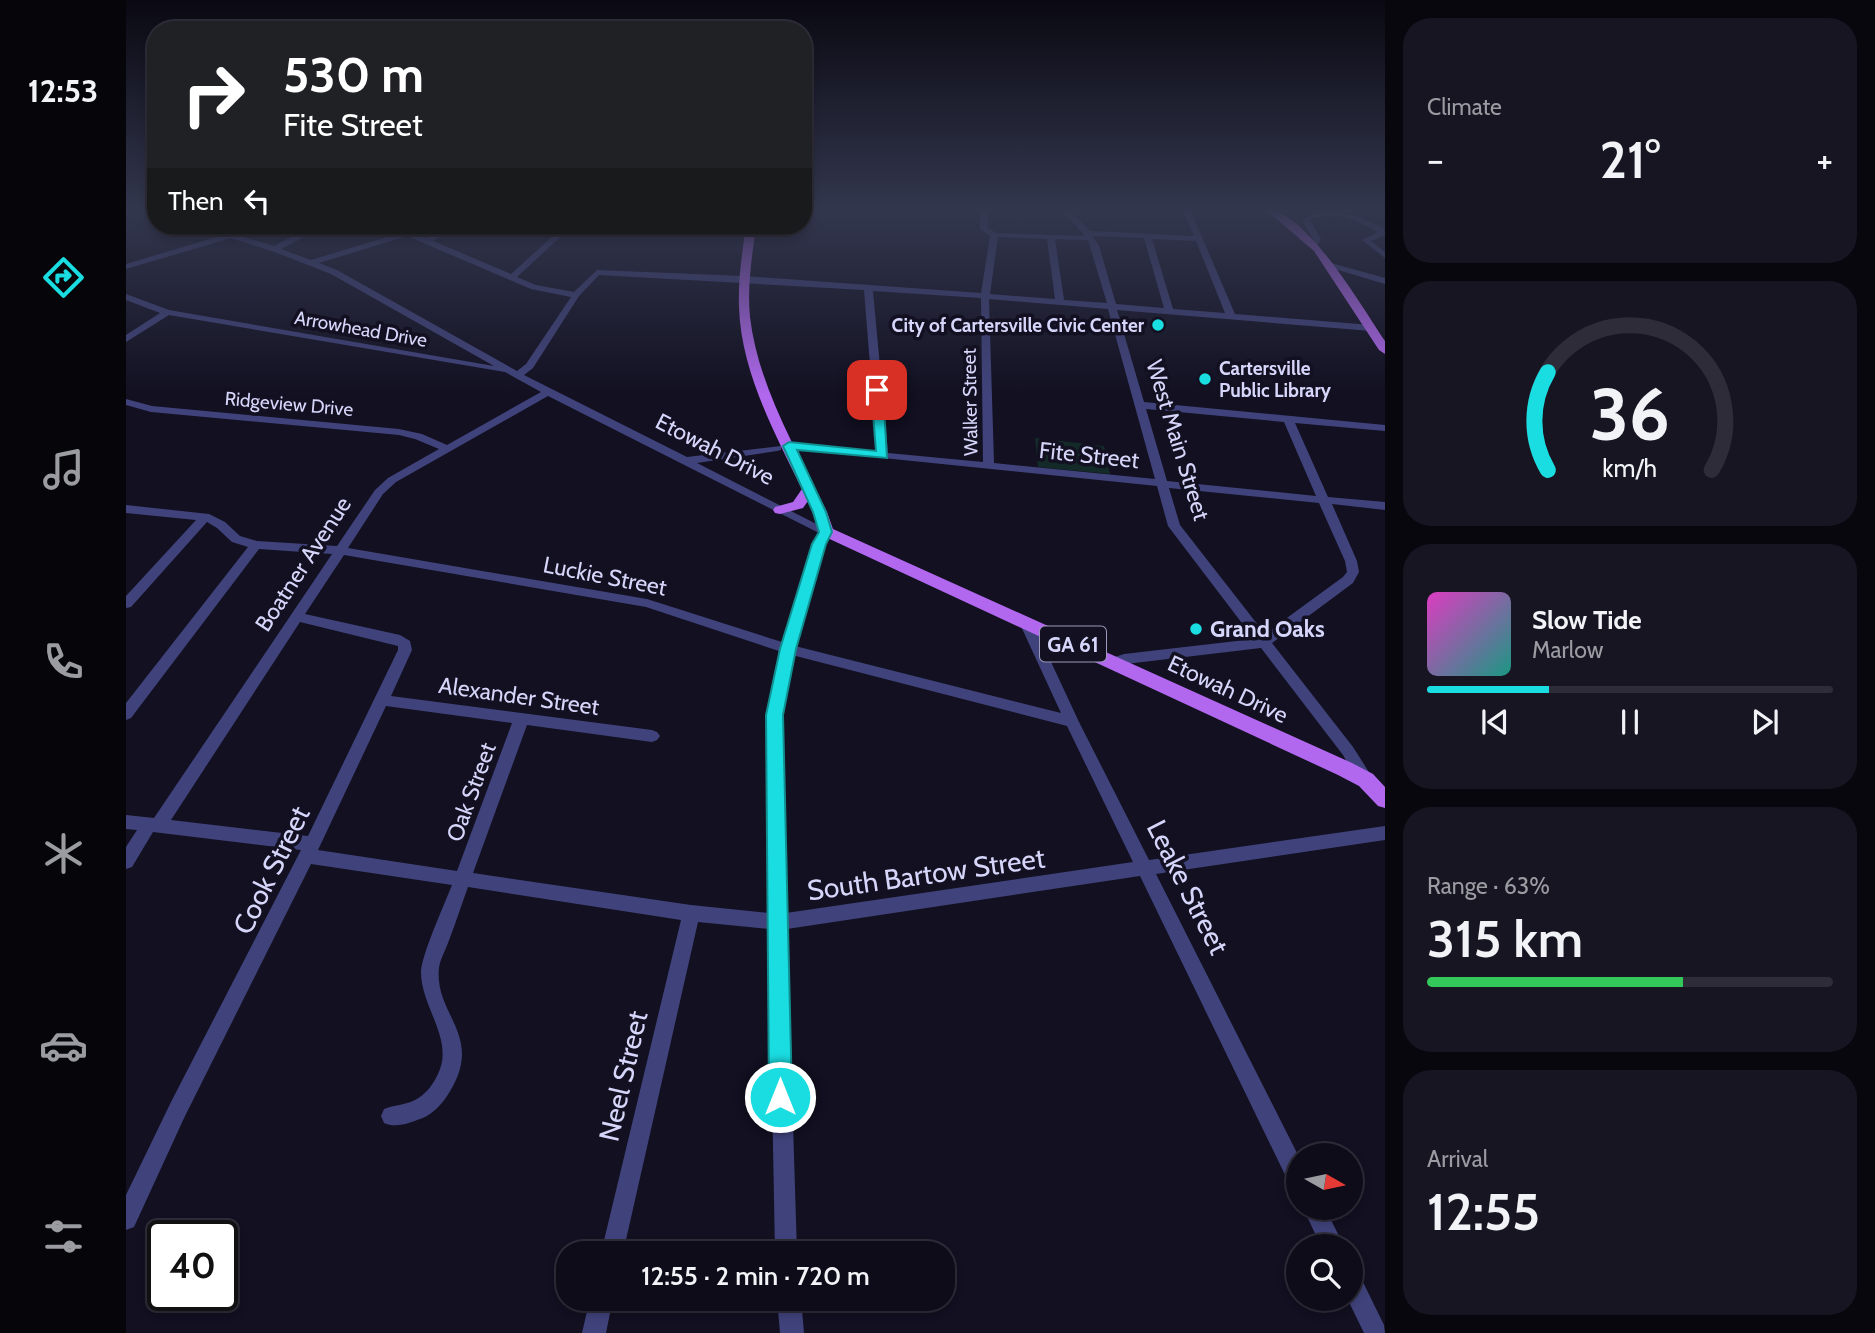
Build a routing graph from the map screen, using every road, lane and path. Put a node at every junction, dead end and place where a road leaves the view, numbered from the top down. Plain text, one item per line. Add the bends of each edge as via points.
1 (329, 271) edge
2 (496, 271) edge
3 (518, 271) edge
4 (745, 271) edge
5 (989, 271) edge
6 (1056, 271) edge
7 (1102, 271) edge
8 (1157, 271) edge
9 (1212, 271) edge
10 (1335, 271) edge
11 (1352, 271) edge
12 (511, 278) junction
13 (744, 279) junction
14 (1385, 281) edge
15 (868, 288) junction
16 (576, 295) junction
17 (985, 296) junction
18 (126, 297) edge
19 (1060, 302) junction
20 (1114, 306) junction
21 (167, 312) junction
22 (1169, 312) junction
23 (1231, 316) junction
24 (1371, 328) junction
25 (126, 339) edge
26 (1385, 349) edge
27 (514, 373) junction
28 (548, 392) junction
29 (126, 402) edge
30 (1141, 405) junction
31 (1288, 419) junction
32 (1385, 428) edge
33 (783, 447) junction
34 (447, 449) junction
35 (883, 455) junction
36 (685, 461) junction
37 (989, 465) junction
38 (1161, 484) junction
39 (809, 489) junction
40 (1325, 499) junction
41 (1385, 506) edge
42 (126, 509) edge
43 (780, 510) junction
44 (205, 517) junction
45 (826, 532) junction
46 (256, 545) junction
47 (339, 550) junction
48 (126, 604) edge
49 (296, 617) junction
50 (1026, 622) junction
51 (1264, 643) junction
52 (788, 649) junction
53 (1114, 663) junction
54 (381, 700) junction
55 (126, 714) edge
56 (522, 720) junction
57 (1072, 722) junction
58 (652, 736) dead end
59 (1366, 780) junction
60 (1385, 800) edge
61 (126, 822) edge
62 (154, 826) junction
63 (1385, 833) edge
64 (311, 850) junction
65 (126, 862) edge
66 (1146, 869) junction
67 (463, 879) junction
68 (691, 913) junction
69 (779, 922) junction
70 (391, 1116) dead end
71 (1286, 1153) edge
72 (126, 1219) edge
73 (615, 1241) edge
74 (786, 1241) edge
75 (1363, 1306) edge
76 (599, 1311) edge
77 (790, 1311) edge
78 (594, 1333) edge
79 (792, 1333) edge
80 (1376, 1333) edge

1 - 27 street, Etowah Drive
2 - 12 street
3 - 12 street
4 - 13 main road
5 - 17 street, Walker Street
6 - 19 street
7 - 20 street, West Main Street
8 - 22 street
9 - 23 street
10 - 24 main road
11 - 14 street
12 - 16 street
13 - 15 street
13 - 16 street via 597,272
13 - 33 main road via 750,345
15 - 17 street
15 - 35 street
16 - 27 street via 530,366
17 - 19 street
17 - 37 street, Walker Street
18 - 21 street, Arrowhead Drive
19 - 20 street
20 - 22 street
20 - 30 street, West Main Street
21 - 25 street
21 - 27 street, Arrowhead Drive
22 - 23 street
23 - 24 street
24 - 26 main road
27 - 28 street, Etowah Drive
28 - 34 street, Boatner Avenue
28 - 36 street, Etowah Drive
29 - 34 street, Ridgeview Drive via 151,409 404,433
30 - 31 street
30 - 38 street, West Main Street
31 - 32 street
31 - 40 street
33 - 35 street, Fite Street
33 - 36 street, Fite Street
33 - 39 main road
34 - 47 street, Boatner Avenue via 382,488
35 - 37 street, Fite Street
36 - 43 street, Etowah Drive
37 - 38 street, Fite Street
38 - 40 street, Fite Street
38 - 51 street, West Main Street via 1178,533
39 - 43 main road via 798,505
39 - 45 main road
40 - 41 street, Fite Street
40 - 51 street via 1353,572
42 - 44 street, Luckie Street
43 - 45 street, Etowah Drive
44 - 46 street, Luckie Street via 236,539
44 - 48 street
45 - 50 main road, Etowah Drive / GA 61
45 - 52 street
46 - 47 street, Luckie Street
46 - 55 street
47 - 49 street, Boatner Avenue
47 - 52 street, Luckie Street via 647,603
49 - 54 street, Cook Street via 405,644
49 - 62 street, Boatner Avenue
50 - 53 main road, Etowah Drive / GA 61
50 - 57 street, Leake Street
51 - 53 street
51 - 59 street, West Main Street
52 - 57 street, Luckie Street
52 - 69 street via 774,715
53 - 59 main road, Etowah Drive / GA 61
54 - 56 street, Alexander Street
54 - 64 street, Cook Street
56 - 58 street, Alexander Street
56 - 67 street, Oak Street
57 - 66 street, Leake Street
59 - 60 main road, West Main Street / GA 61
61 - 62 street, South Bartow Street
62 - 64 street, South Bartow Street
62 - 65 street, Boatner Avenue
63 - 66 street, South Bartow Street
64 - 67 street, South Bartow Street
64 - 72 street, Cook Street
66 - 69 street, South Bartow Street
66 - 71 street, Leake Street
67 - 68 street, South Bartow Street
67 - 70 street, Oak Street via 430,968 429,985 451,1035 455,1058 449,1078 434,1100 415,1112
68 - 69 street, South Bartow Street
68 - 73 street, Neel Street
69 - 74 street
75 - 80 street
76 - 78 street
77 - 79 street

